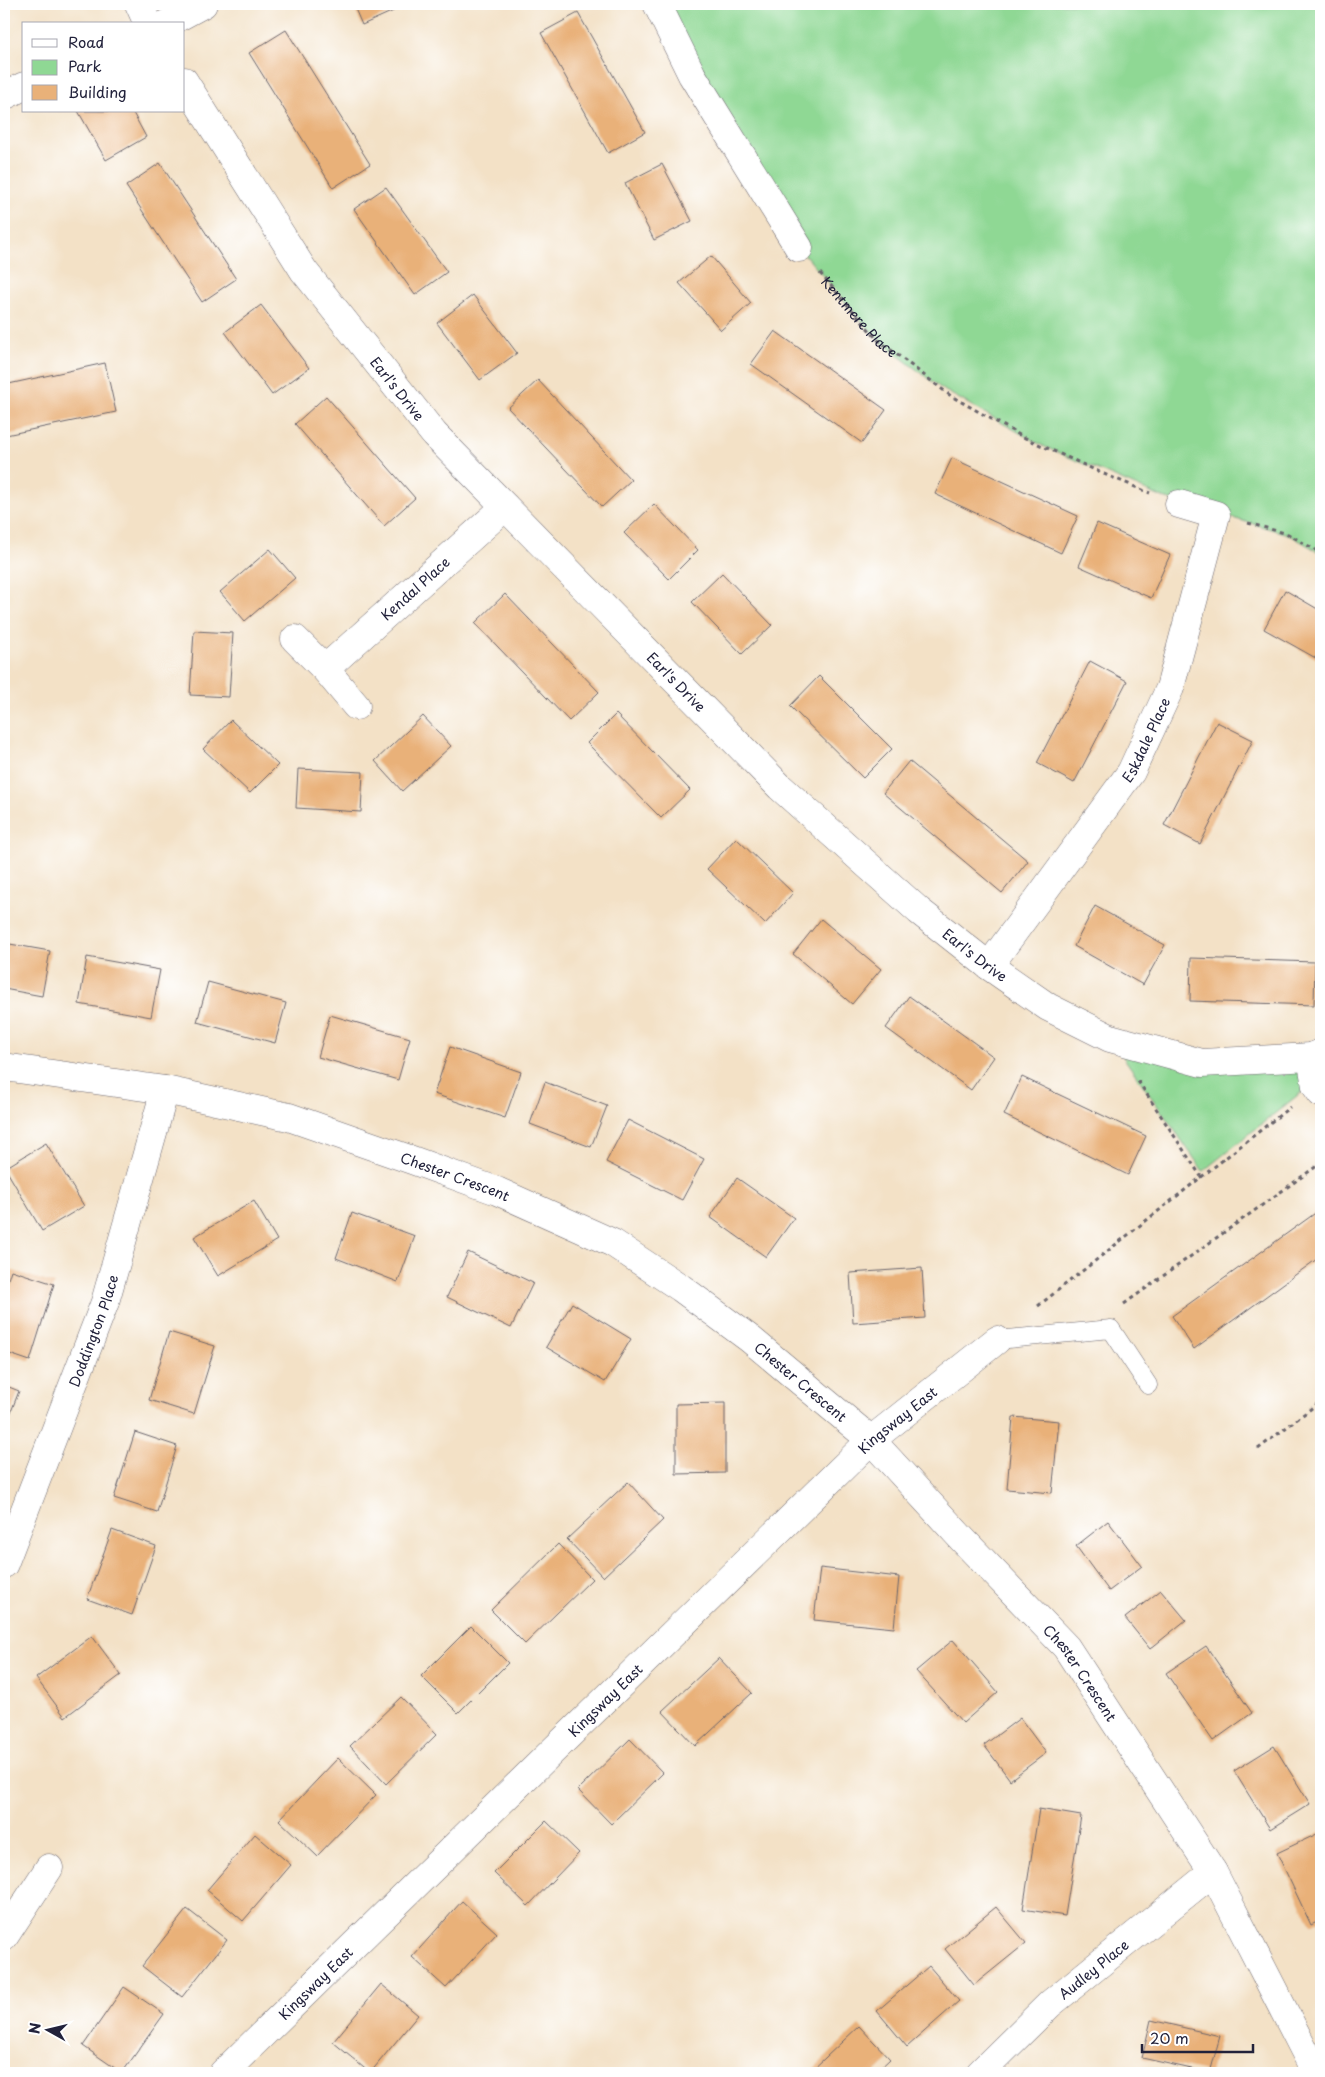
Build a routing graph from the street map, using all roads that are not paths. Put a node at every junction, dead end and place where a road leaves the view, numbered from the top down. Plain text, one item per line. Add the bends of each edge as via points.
1 (139, 4) edge
2 (203, 4) edge
3 (657, 4) edge
4 (146, 22) edge
5 (170, 22) edge
6 (185, 83) edge
7 (22, 87) edge
8 (4, 96) edge
9 (799, 248) road end
10 (1179, 504) road end
11 (506, 507) junction
12 (295, 639) dead end
13 (326, 669) junction
14 (356, 706) dead end
15 (990, 966) junction
16 (1316, 1055) edge
17 (4, 1067) edge
18 (166, 1090) junction
19 (1318, 1090) edge
20 (997, 1340) joint
21 (1148, 1385) dead end
22 (871, 1440) junction
23 (4, 1564) edge
24 (49, 1868) dead end
25 (1213, 1872) junction
26 (4, 1937) edge
27 (223, 2073) edge
28 (980, 2073) edge
29 (1316, 2073) edge

1 - 4 street
2 - 5 street
3 - 9 street via 692,74
6 - 11 street, Earl's Drive via 304,271 434,434
7 - 8 street
10 - 15 street, Eskdale Place via 1216,515 1170,688 1131,772
11 - 13 street, Kendal Place
11 - 15 street, Earl's Drive via 780,787 919,911
12 - 13 street
13 - 14 street
15 - 16 street, Earl's Drive via 1048,1007 1110,1038 1202,1063
16 - 19 street
17 - 18 street, Chester Crescent
18 - 22 street, Chester Crescent via 297,1120 497,1191 613,1243 750,1339
18 - 23 street, Doddington Place via 105,1302
20 - 21 lane via 1111,1329
20 - 22 street, Kingsway East
22 - 25 street, Chester Crescent via 1066,1647
22 - 27 street, Kingsway East
24 - 26 street
25 - 28 street, Audley Place via 1050,2004
25 - 29 street, Chester Crescent

